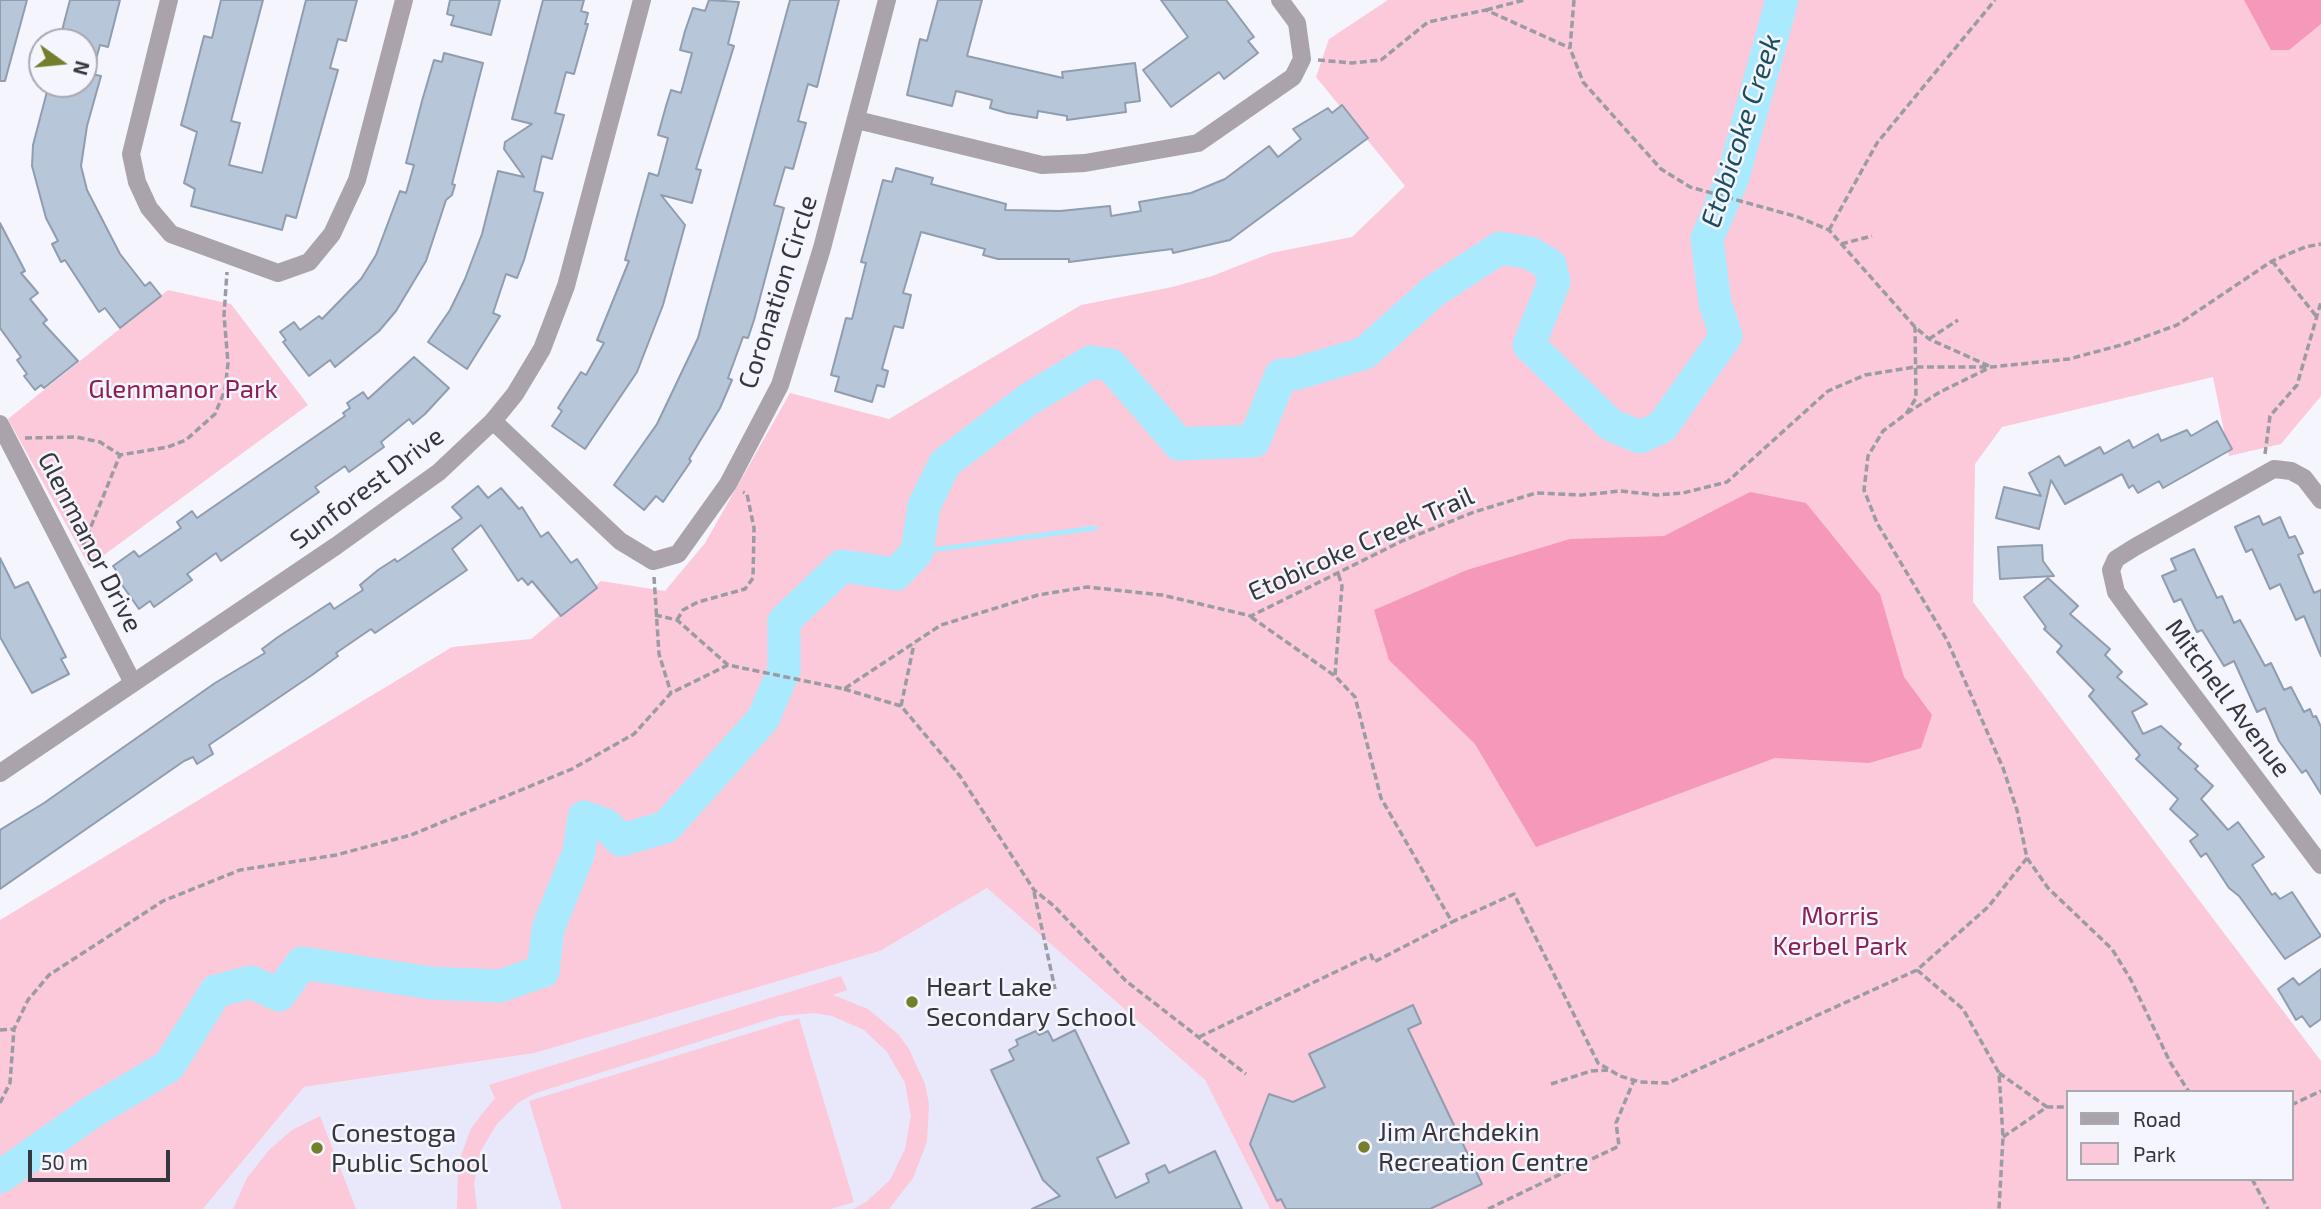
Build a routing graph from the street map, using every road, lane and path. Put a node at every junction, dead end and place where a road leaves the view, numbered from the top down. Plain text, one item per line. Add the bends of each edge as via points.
1 (169, 0) edge
2 (404, 0) edge
3 (642, 0) edge
4 (887, 0) edge
5 (1280, 0) edge
6 (1524, 0) edge
7 (1574, 0) edge
8 (1995, 0) edge
9 (1486, 10) junction
10 (1570, 48) junction
11 (1302, 59) junction
12 (857, 120) junction
13 (1829, 230) junction
14 (1872, 236) dead end
15 (1842, 244) junction
16 (2321, 244) edge
17 (229, 256) junction
18 (2272, 261) junction
19 (2321, 302) edge
20 (2317, 317) junction
21 (1958, 320) dead end
22 (1914, 327) junction
23 (1929, 339) junction
24 (1915, 367) junction
25 (1991, 367) junction
26 (1906, 414) junction
27 (493, 421) junction
28 (0, 424) edge
29 (9, 440) junction
30 (120, 455) junction
31 (2263, 475) junction
32 (728, 484) junction
33 (2321, 500) edge
34 (70, 560) junction
35 (653, 561) junction
36 (1338, 573) junction
37 (655, 615) junction
38 (1251, 616) junction
39 (677, 620) junction
40 (914, 644) junction
41 (729, 665) junction
42 (1335, 676) junction
43 (133, 683) junction
44 (844, 689) junction
45 (671, 693) junction
46 (901, 706) junction
47 (0, 773) edge
48 (2027, 859) junction
49 (2321, 865) edge
50 (1034, 890) junction
51 (1452, 922) junction
52 (1917, 971) junction
53 (1055, 989) dead end
54 (14, 1029) junction
55 (0, 1030) edge
56 (1198, 1038) junction
57 (1611, 1070) junction
58 (1999, 1073) junction
59 (1246, 1074) dead end
60 (1634, 1080) junction
61 (1551, 1084) dead end
62 (2188, 1090) edge
63 (2321, 1091) edge
64 (0, 1103) edge
65 (2293, 1104) edge
66 (2047, 1107) junction
67 (2066, 1107) edge
68 (2003, 1137) junction
69 (2253, 1181) edge
70 (1488, 1209) edge
71 (1999, 1209) edge
72 (2268, 1209) edge

1 - 17 street via 131,154 137,182 149,208 172,234
2 - 17 street via 356,180 331,234 309,262 278,273
3 - 27 street, Sunforest Drive via 566,286 542,349
4 - 12 street, Coronation Circle
5 - 11 street via 1297,23
6 - 9 path
7 - 10 path
8 - 13 path via 1877,142
9 - 10 path
9 - 11 path via 1428,22 1381,60
10 - 13 path via 1583,82 1661,169 1690,187 1798,216
11 - 12 street via 1293,77 1198,143 1085,163 1042,165
12 - 32 street, Coronation Circle via 780,385
13 - 15 path
14 - 15 path
15 - 22 path
16 - 18 path, Etobicoke Creek Trail
17 - 30 path via 224,315 228,363 225,390 215,414 186,440
18 - 20 path
18 - 25 path, Etobicoke Creek Trail via 2177,325 2068,359
19 - 20 path
20 - 31 path via 2298,386 2270,416
21 - 23 path
22 - 23 path
22 - 24 path
23 - 25 path
24 - 25 path, Etobicoke Creek Trail
24 - 26 path via 1916,398
24 - 36 path, Etobicoke Creek Trail via 1865,375 1828,391 1727,482 1683,494 1536,493 1402,541
25 - 26 path
26 - 48 path via 1883,431 1868,456 1864,491 1877,523 1947,640 2003,768
27 - 35 street via 620,541
27 - 43 street, Sunforest Drive via 439,472
28 - 29 street, Glenmanor Drive
29 - 30 path via 76,437 100,442
29 - 34 street, Glenmanor Drive
30 - 34 path via 84,545
31 - 33 street via 2274,469 2291,471 2304,478
31 - 49 street, Mitchell Avenue via 2118,559 2111,569 2116,592
32 - 35 street, Coronation Circle via 678,554
32 - 39 path via 747,494 754,528 753,578 745,589 683,610
34 - 43 street, Glenmanor Drive
35 - 37 path
36 - 38 path, Etobicoke Creek Trail
36 - 42 path via 1342,586
37 - 39 path
37 - 45 path via 659,654
38 - 40 path, Etobicoke Creek Trail via 1162,595 1087,587 988,609 941,625
38 - 42 path
39 - 41 path
40 - 44 path, Etobicoke Creek Trail
40 - 46 path
41 - 44 path
41 - 45 path
42 - 51 path via 1355,697 1381,798
43 - 47 street, Sunforest Drive
44 - 46 path
45 - 54 path via 634,734 572,769 411,835 336,855 240,870 163,901 50,975 28,1000
46 - 50 path via 960,776
48 - 52 path via 1988,907
48 - 62 path via 2049,888 2112,948
50 - 53 path
50 - 56 path via 1126,981
51 - 56 path via 1374,962 1371,956
51 - 57 path via 1514,894 1598,1063
52 - 58 path via 1963,1009
52 - 60 path via 1668,1083
54 - 55 path
54 - 64 path via 10,1083
56 - 59 path
57 - 60 path
57 - 61 path via 1591,1071
58 - 66 path
58 - 68 path
60 - 70 path via 1616,1123 1619,1146
63 - 65 path
66 - 67 path
66 - 68 path
68 - 71 path
69 - 72 path

